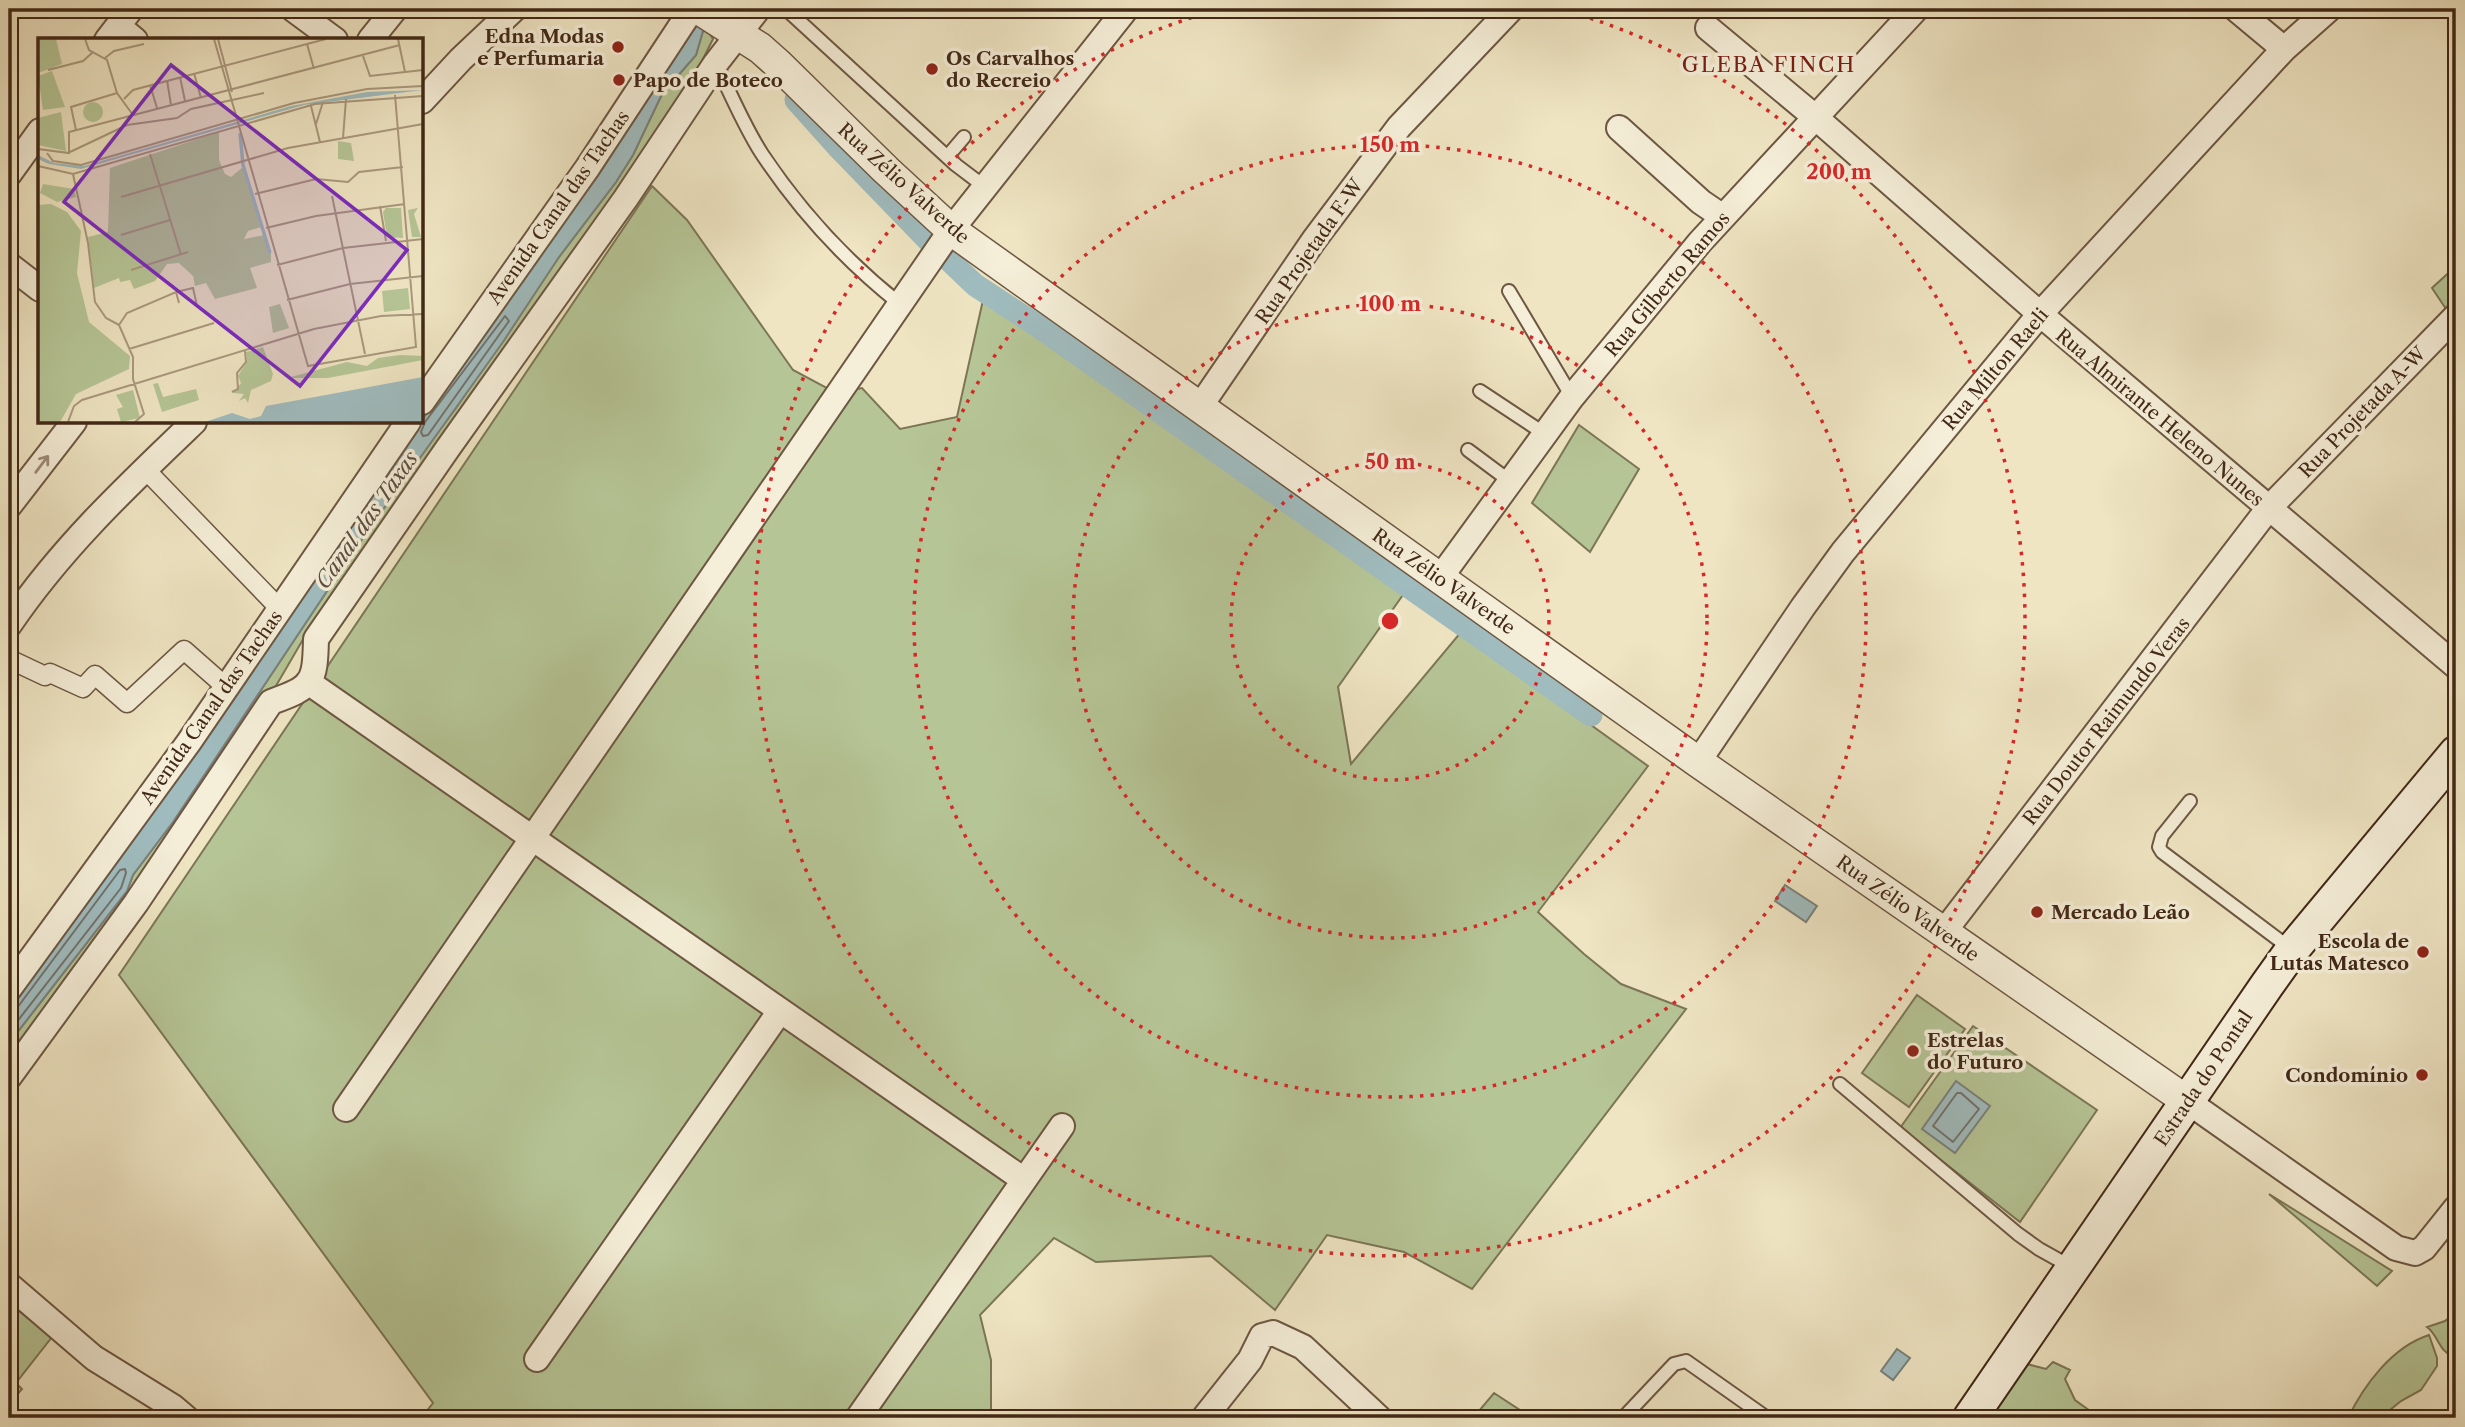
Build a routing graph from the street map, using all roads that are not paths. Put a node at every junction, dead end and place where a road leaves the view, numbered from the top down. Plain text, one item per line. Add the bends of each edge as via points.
1 (293, 9) edge
2 (395, 9) edge
3 (514, 9) edge
4 (692, 9) edge
5 (699, 9) edge
6 (758, 9) edge
7 (786, 9) edge
8 (1126, 9) edge
9 (1511, 9) edge
10 (1916, 9) edge
11 (2236, 9) edge
12 (2329, 9) edge
13 (1708, 28) dead end
14 (734, 31) junction
15 (332, 38) edge
16 (372, 38) edge
17 (2284, 49) junction
18 (716, 63) junction
19 (424, 99) edge
20 (1815, 117) junction
21 (1619, 128) dead end
22 (38, 134) edge
23 (964, 137) dead end
24 (947, 157) junction
25 (9, 174) edge
26 (985, 187) junction
27 (1723, 217) junction
28 (951, 230) junction
29 (9, 265) edge
30 (38, 287) edge
31 (1509, 291) dead end
32 (900, 304) junction
33 (2039, 314) junction
34 (2456, 316) edge
35 (1480, 391) dead end
36 (1572, 397) junction
37 (424, 399) edge
38 (1199, 408) junction
39 (72, 424) edge
40 (192, 424) edge
41 (407, 424) edge
42 (1545, 434) junction
43 (1468, 450) dead end
44 (144, 468) junction
45 (1511, 482) junction
46 (9, 506) edge
47 (2269, 509) junction
48 (1440, 578) junction
49 (280, 609) junction
50 (9, 625) edge
51 (9, 660) edge
52 (2456, 666) edge
53 (308, 682) junction
54 (226, 687) junction
55 (2456, 753) edge
56 (1698, 762) junction
57 (2190, 801) dead end
58 (533, 838) junction
59 (1943, 933) junction
60 (2292, 950) junction
61 (11, 981) edge
62 (780, 1011) junction
63 (9, 1077) edge
64 (1840, 1084) dead end
65 (2187, 1101) junction
66 (346, 1109) dead end
67 (1062, 1126) dead end
68 (1024, 1180) junction
69 (2456, 1208) edge
70 (2073, 1268) junction
71 (9, 1285) edge
72 (537, 1359) dead end
73 (186, 1418) edge
74 (858, 1418) edge
75 (1204, 1418) edge
76 (1379, 1418) edge
77 (1623, 1418) edge
78 (1768, 1418) edge
79 (1970, 1418) edge

1 - 15 street
2 - 16 street
3 - 19 street
4 - 37 street, Avenida Canal das Tachas via 588,167
5 - 14 street, Rua Zélio Valverde
6 - 14 street
7 - 24 lane
8 - 26 street
9 - 38 street, Rua Projetada F-W via 1399,127 1314,240
10 - 20 street, Rua Gilberto Ramos
11 - 17 street
12 - 17 street, Rua Milton Raeli
13 - 20 street, Rua Almirante Heleno Nunes
14 - 18 street
14 - 28 street, Rua Zélio Valverde via 778,64
17 - 33 street, Rua Milton Raeli
18 - 32 lane via 761,153 792,196 845,256
18 - 53 street via 316,639 315,672
20 - 27 street, Rua Gilberto Ramos
20 - 33 street, Rua Almirante Heleno Nunes
21 - 27 street
22 - 25 street
23 - 24 lane
24 - 26 lane
26 - 28 street
27 - 36 street, Rua Gilberto Ramos
28 - 32 street
28 - 38 street, Rua Zélio Valverde
29 - 30 street
31 - 36 lane
32 - 58 street
33 - 47 street, Rua Almirante Heleno Nunes
33 - 56 street, Rua Milton Raeli via 1843,552
34 - 47 street, Rua Projetada A-W
35 - 42 lane
36 - 42 street, Rua Gilberto Ramos
38 - 48 street, Rua Zélio Valverde
46 -> 39 street
40 - 44 street
41 - 49 street, Avenida Canal das Tachas
42 - 45 street, Rua Gilberto Ramos
43 - 45 lane
44 - 49 street
44 - 50 street via 49,571
45 - 48 street, Rua Gilberto Ramos
47 - 52 street, Rua Almirante Heleno Nunes
47 - 59 street, Rua Doutor Raimundo Veras
48 - 56 street, Rua Zélio Valverde
49 - 54 street, Avenida Canal das Tachas
51 - 54 street via 83,688 96,675 127,703 184,650
53 - 58 street
53 - 63 street via 301,691 271,702 136,903
54 - 61 street, Avenida Canal das Tachas
55 - 60 main road, Estrada do Pontal
56 - 59 street, Rua Zélio Valverde
57 - 60 lane via 2162,836 2159,848
58 - 62 street
58 - 66 street
59 - 65 street, Rua Zélio Valverde
60 - 65 main road, Estrada do Pontal
62 - 68 street
62 - 72 street
64 - 70 lane via 2018,1234
65 - 69 street via 2396,1248 2415,1253 2424,1248
65 - 70 main road, Estrada do Pontal
67 - 68 street
68 - 74 street
70 - 79 main road, Estrada do Pontal
71 - 73 street via 94,1358
75 - 76 street via 1250,1360 1262,1336 1273,1333 1303,1347
77 - 78 lane via 1674,1364 1686,1362

